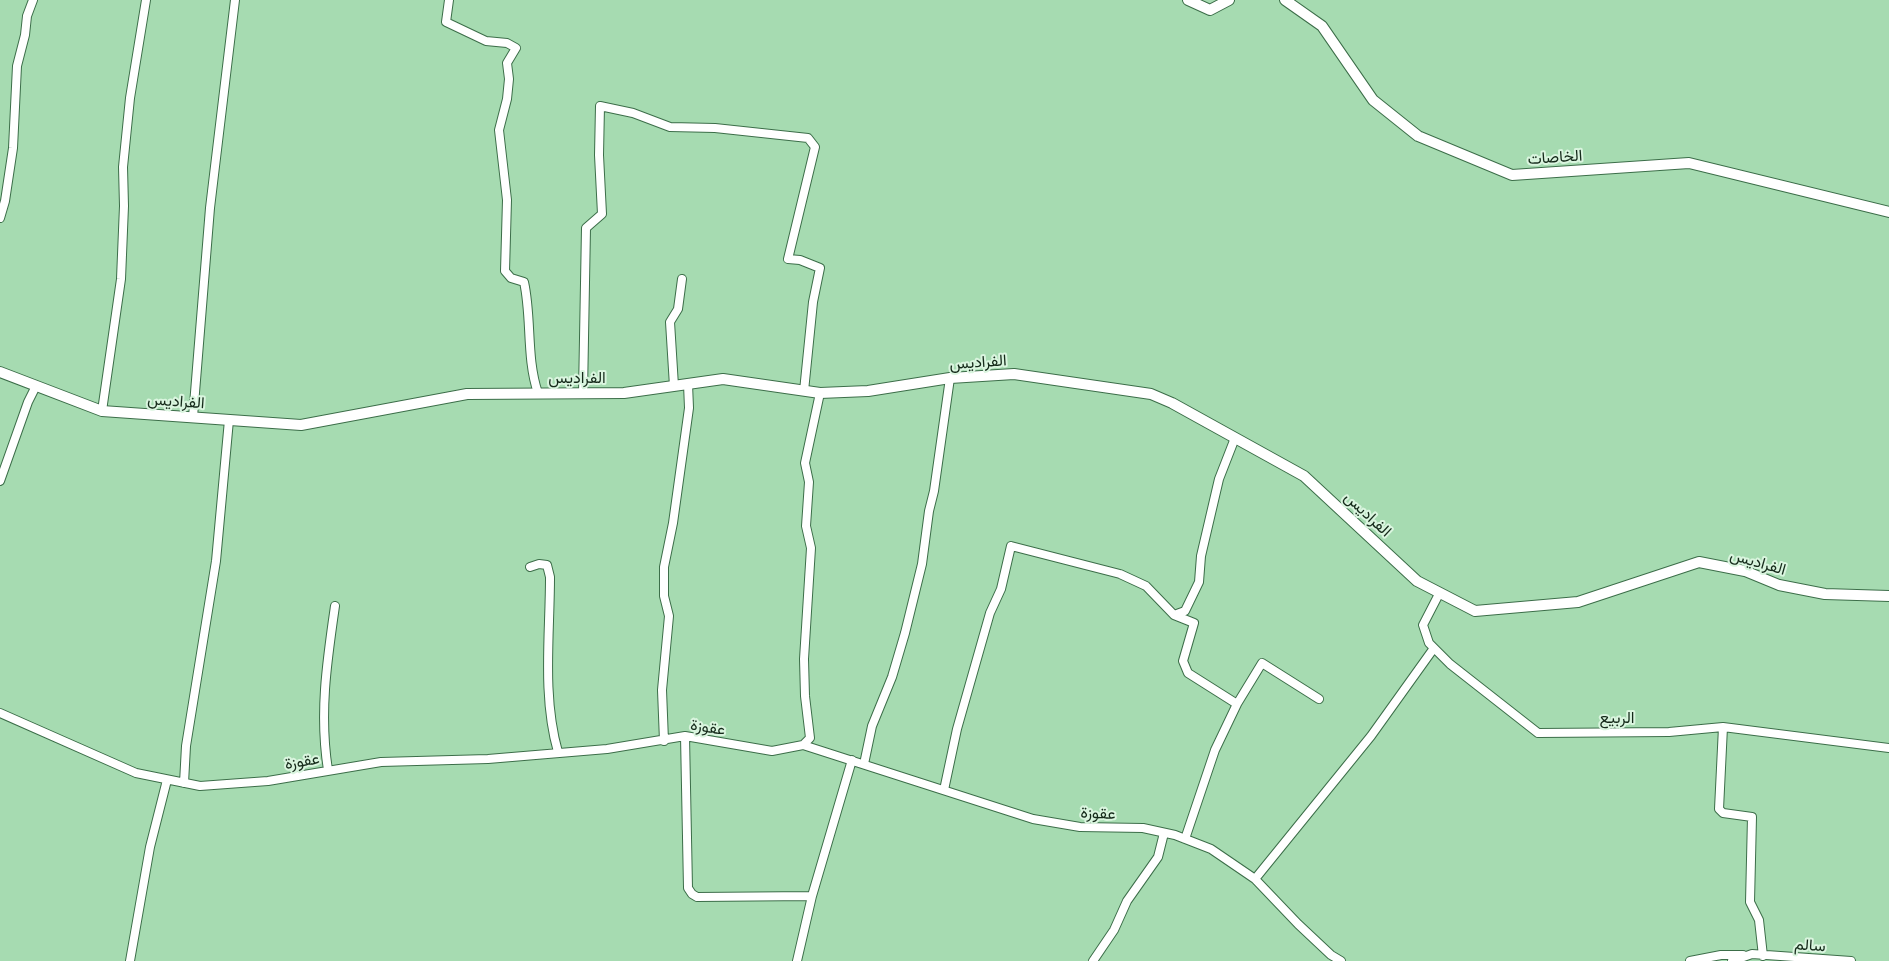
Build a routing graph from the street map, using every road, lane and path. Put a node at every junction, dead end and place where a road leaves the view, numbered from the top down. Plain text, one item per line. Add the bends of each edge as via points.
1 (33, 0) edge
2 (146, 0) edge
3 (235, 0) edge
4 (449, 0) edge
5 (1188, 0) edge
6 (1229, 0) edge
7 (1285, 0) edge
8 (1889, 212) edge
9 (0, 218) edge
10 (682, 279) dead end
11 (0, 372) edge
12 (950, 378) junction
13 (688, 384) junction
14 (36, 386) junction
15 (674, 386) junction
16 (804, 391) junction
17 (538, 393) junction
18 (583, 393) junction
19 (820, 393) junction
20 (102, 411) junction
21 (193, 417) junction
22 (229, 420) junction
23 (1235, 438) junction
24 (0, 481) edge
25 (530, 567) dead end
26 (1439, 594) junction
27 (1889, 596) edge
28 (335, 606) dead end
29 (1174, 615) junction
30 (1434, 648) junction
31 (1319, 699) dead end
32 (1237, 704) junction
33 (0, 713) edge
34 (1723, 727) junction
35 (685, 736) junction
36 (664, 741) junction
37 (803, 745) junction
38 (1889, 748) edge
39 (558, 752) junction
40 (852, 760) junction
41 (864, 764) junction
42 (328, 770) junction
43 (167, 780) junction
44 (184, 783) junction
45 (944, 790) junction
46 (1164, 833) junction
47 (1185, 839) junction
48 (1255, 879) junction
49 (812, 896) junction
50 (1752, 954) junction
51 (1765, 956) junction
52 (130, 961) edge
53 (798, 961) edge
54 (1093, 961) edge
55 (1341, 961) edge
56 (1690, 961) edge
57 (1732, 961) edge
58 (1851, 961) edge

1 - 9 street via 17,66 13,148
2 - 20 street via 122,167 121,279
3 - 21 street via 210,208
4 - 17 street via 446,22 486,41 507,43 516,48 507,63 507,99 498,130 508,200 505,271 511,278 524,282 533,378
5 - 6 street via 1210,10
7 - 8 street, الخاصات via 1322,26 1372,100 1418,136 1512,175 1689,163
10 - 15 street via 678,309 670,322
11 - 14 street, الفراديس
12 - 19 street, الفراديس via 868,391
12 - 23 street, الفراديس via 1014,374 1151,394
12 - 41 street via 922,564 892,677 872,726
13 - 15 street, الفراديس
13 - 16 street, الفراديس via 723,379
13 - 36 street via 689,408 674,523 664,567 664,596 669,616 662,690
14 - 20 street, الفراديس
14 - 24 street
15 - 18 street, الفراديس via 624,393
16 - 18 street via 813,302 820,268 788,259 815,148 808,138 715,128 670,127 633,113 600,106 602,214 586,228
16 - 19 street, الفراديس
17 - 18 street, الفراديس
17 - 22 street, الفراديس via 467,394 300,425
19 - 37 street via 805,463 809,482 806,526 811,548 804,659 810,738
20 - 21 street, الفراديس
21 - 22 street, الفراديس
22 - 44 street via 216,561 186,746
23 - 26 street, الفراديس via 1304,476 1417,581
23 - 29 street via 1219,479 1201,556 1199,582 1185,611
25 - 39 street via 546,565 550,577 548,658 553,733
26 - 27 street, الفراديس via 1475,611 1578,602 1698,562 1745,572 1779,585 1825,594
26 - 30 street, الربيع via 1423,625
28 - 42 street via 323,705
29 - 32 street via 1194,623 1183,661 1188,673
29 - 45 street via 1146,586 1120,574 1011,546 957,728
30 - 34 street, الربيع via 1538,733 1669,732
30 - 48 street via 1354,758
31 - 32 street via 1262,663
32 - 47 street via 1214,750
33 - 43 street, عقوزة via 136,774
34 - 38 street, الربيع
34 - 51 street via 1719,810 1752,817 1750,902 1759,920
35 - 36 street, عقوزة
35 - 37 street, عقوزة via 772,751
35 - 49 street via 688,888 692,894 697,897
36 - 39 street, عقوزة
37 - 40 street, عقوزة
39 - 42 street, عقوزة via 488,759 381,762
40 - 41 street, عقوزة
40 - 49 street
41 - 45 street, عقوزة
42 - 44 street, عقوزة via 268,781 200,786
43 - 44 street, عقوزة
43 - 52 street via 150,847
45 - 46 street, عقوزة via 1033,819 1080,827 1143,828
46 - 47 street, عقوزة
46 - 54 street via 1158,857 1127,901 1114,930
47 - 48 street, عقوزة via 1211,849
48 - 55 street, عقوزة via 1298,924
49 - 53 street
50 - 51 street, سالم
50 - 56 street, سالم via 1720,955
50 - 57 street
51 - 58 street, سالم

